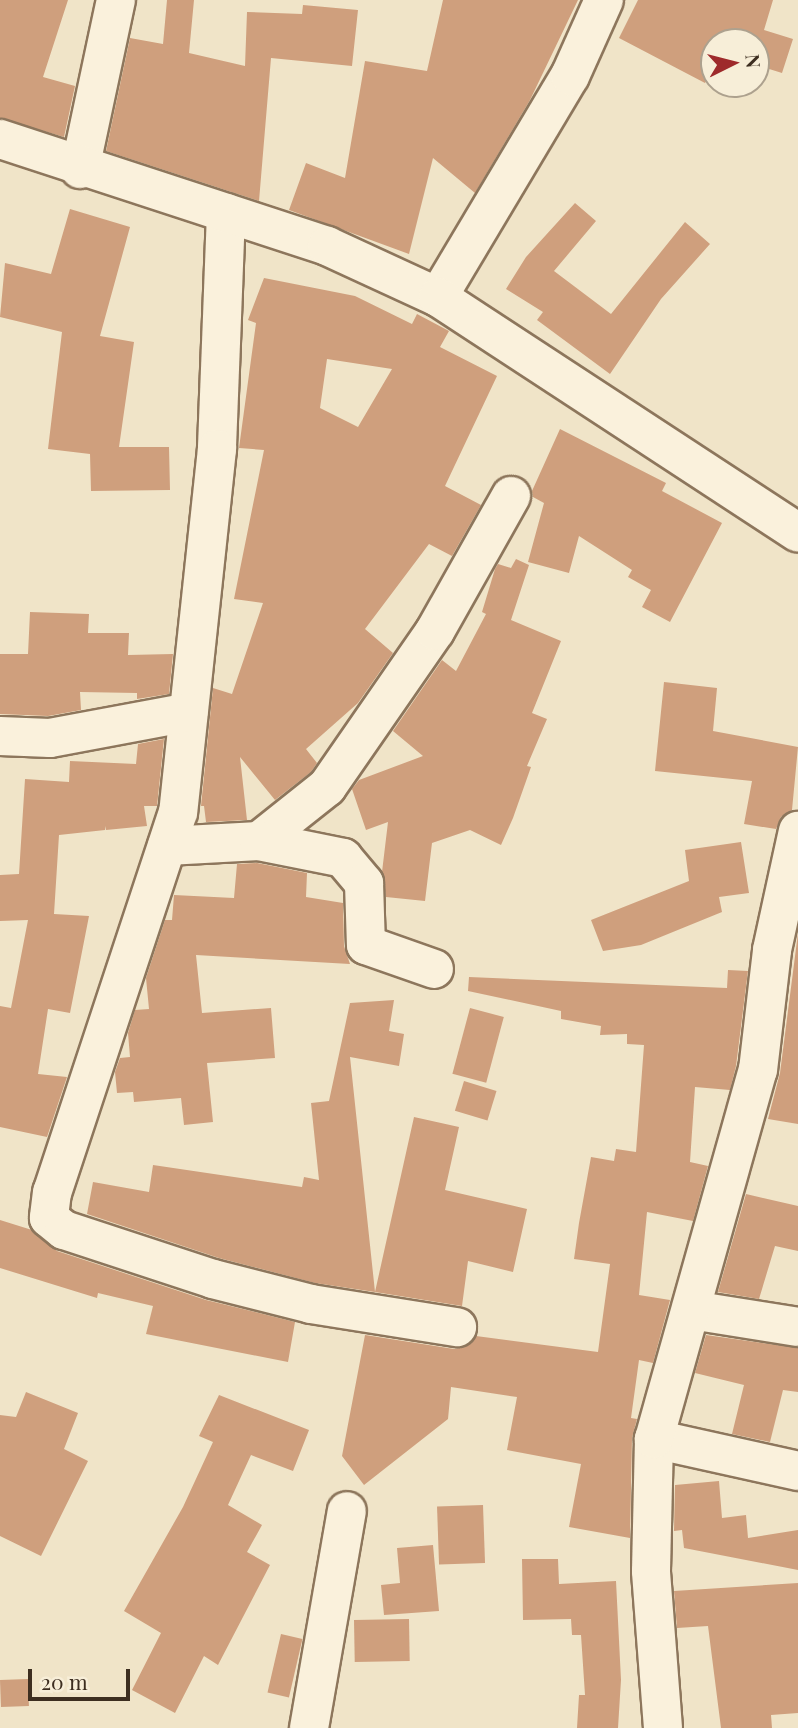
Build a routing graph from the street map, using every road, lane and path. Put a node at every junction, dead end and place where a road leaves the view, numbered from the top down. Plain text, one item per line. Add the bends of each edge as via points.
1 (116, 0) edge
2 (604, 0) edge
3 (0, 139) edge
4 (80, 169) junction
5 (226, 213) junction
6 (438, 297) junction
7 (511, 496) dead end
8 (798, 533) edge
9 (190, 712) junction
10 (0, 736) edge
11 (798, 831) edge
12 (259, 841) junction
13 (167, 846) junction
14 (434, 969) dead end
15 (691, 1310) junction
16 (457, 1327) dead end
17 (798, 1327) edge
18 (654, 1439) junction
19 (798, 1471) edge
20 (348, 1511) dead end
21 (309, 1728) edge
22 (663, 1728) edge

1 - 4 street
2 - 6 street via 570,76
3 - 4 street
4 - 5 street
5 - 6 street via 327,246
5 - 9 street via 217,449
6 - 8 street
7 - 12 street via 435,631 327,787
9 - 10 street via 50,738
9 - 13 street via 178,813
11 - 15 street via 772,950 758,1070
12 - 13 street
12 - 14 street via 343,858 364,884 366,945
13 - 16 street via 52,1192 49,1218 64,1230 213,1279 311,1304
15 - 17 street
15 - 18 street
18 - 19 street
18 - 22 street via 651,1572
20 - 21 street

